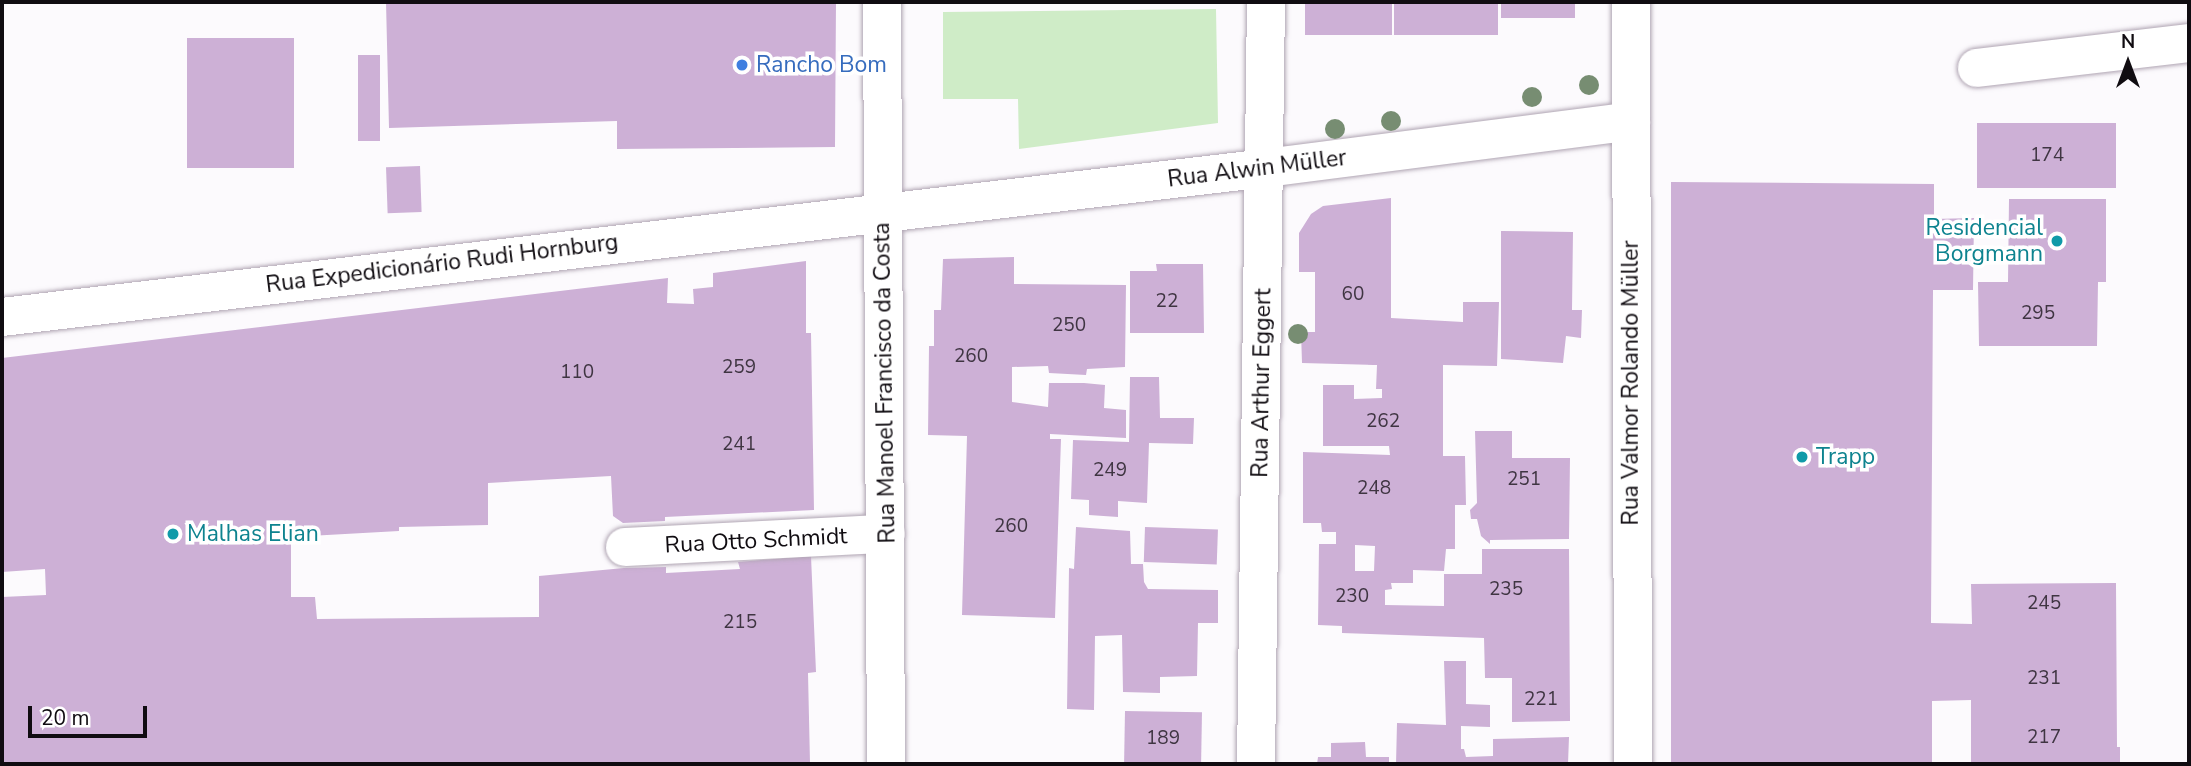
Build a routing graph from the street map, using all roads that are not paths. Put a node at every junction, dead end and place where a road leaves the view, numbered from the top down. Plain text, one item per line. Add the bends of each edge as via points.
1 (882, 2) edge
2 (1266, 2) edge
3 (1631, 2) edge
4 (2189, 43) edge
5 (1977, 68) dead end
6 (1631, 121) junction
7 (1266, 169) junction
8 (883, 212) junction
9 (2, 317) edge
10 (886, 534) junction
11 (625, 547) dead end
12 (886, 764) edge
13 (1256, 764) edge
14 (1633, 764) edge

1 - 8 street, Rua Manoel Francisco da Costa
2 - 7 street, Rua Arthur Eggert
3 - 6 street, Rua Valmor Rolando Müller
4 - 5 street
6 - 7 street, Rua Alwin Müller
6 - 14 street, Rua Valmor Rolando Müller
7 - 8 street, Rua Alwin Müller
7 - 13 street, Rua Arthur Eggert
8 - 9 street, Rua Expedicionário Rudi Hornburg
8 - 10 street, Rua Manoel Francisco da Costa
10 - 11 street, Rua Otto Schmidt
10 - 12 street, Rua Manoel Francisco da Costa

